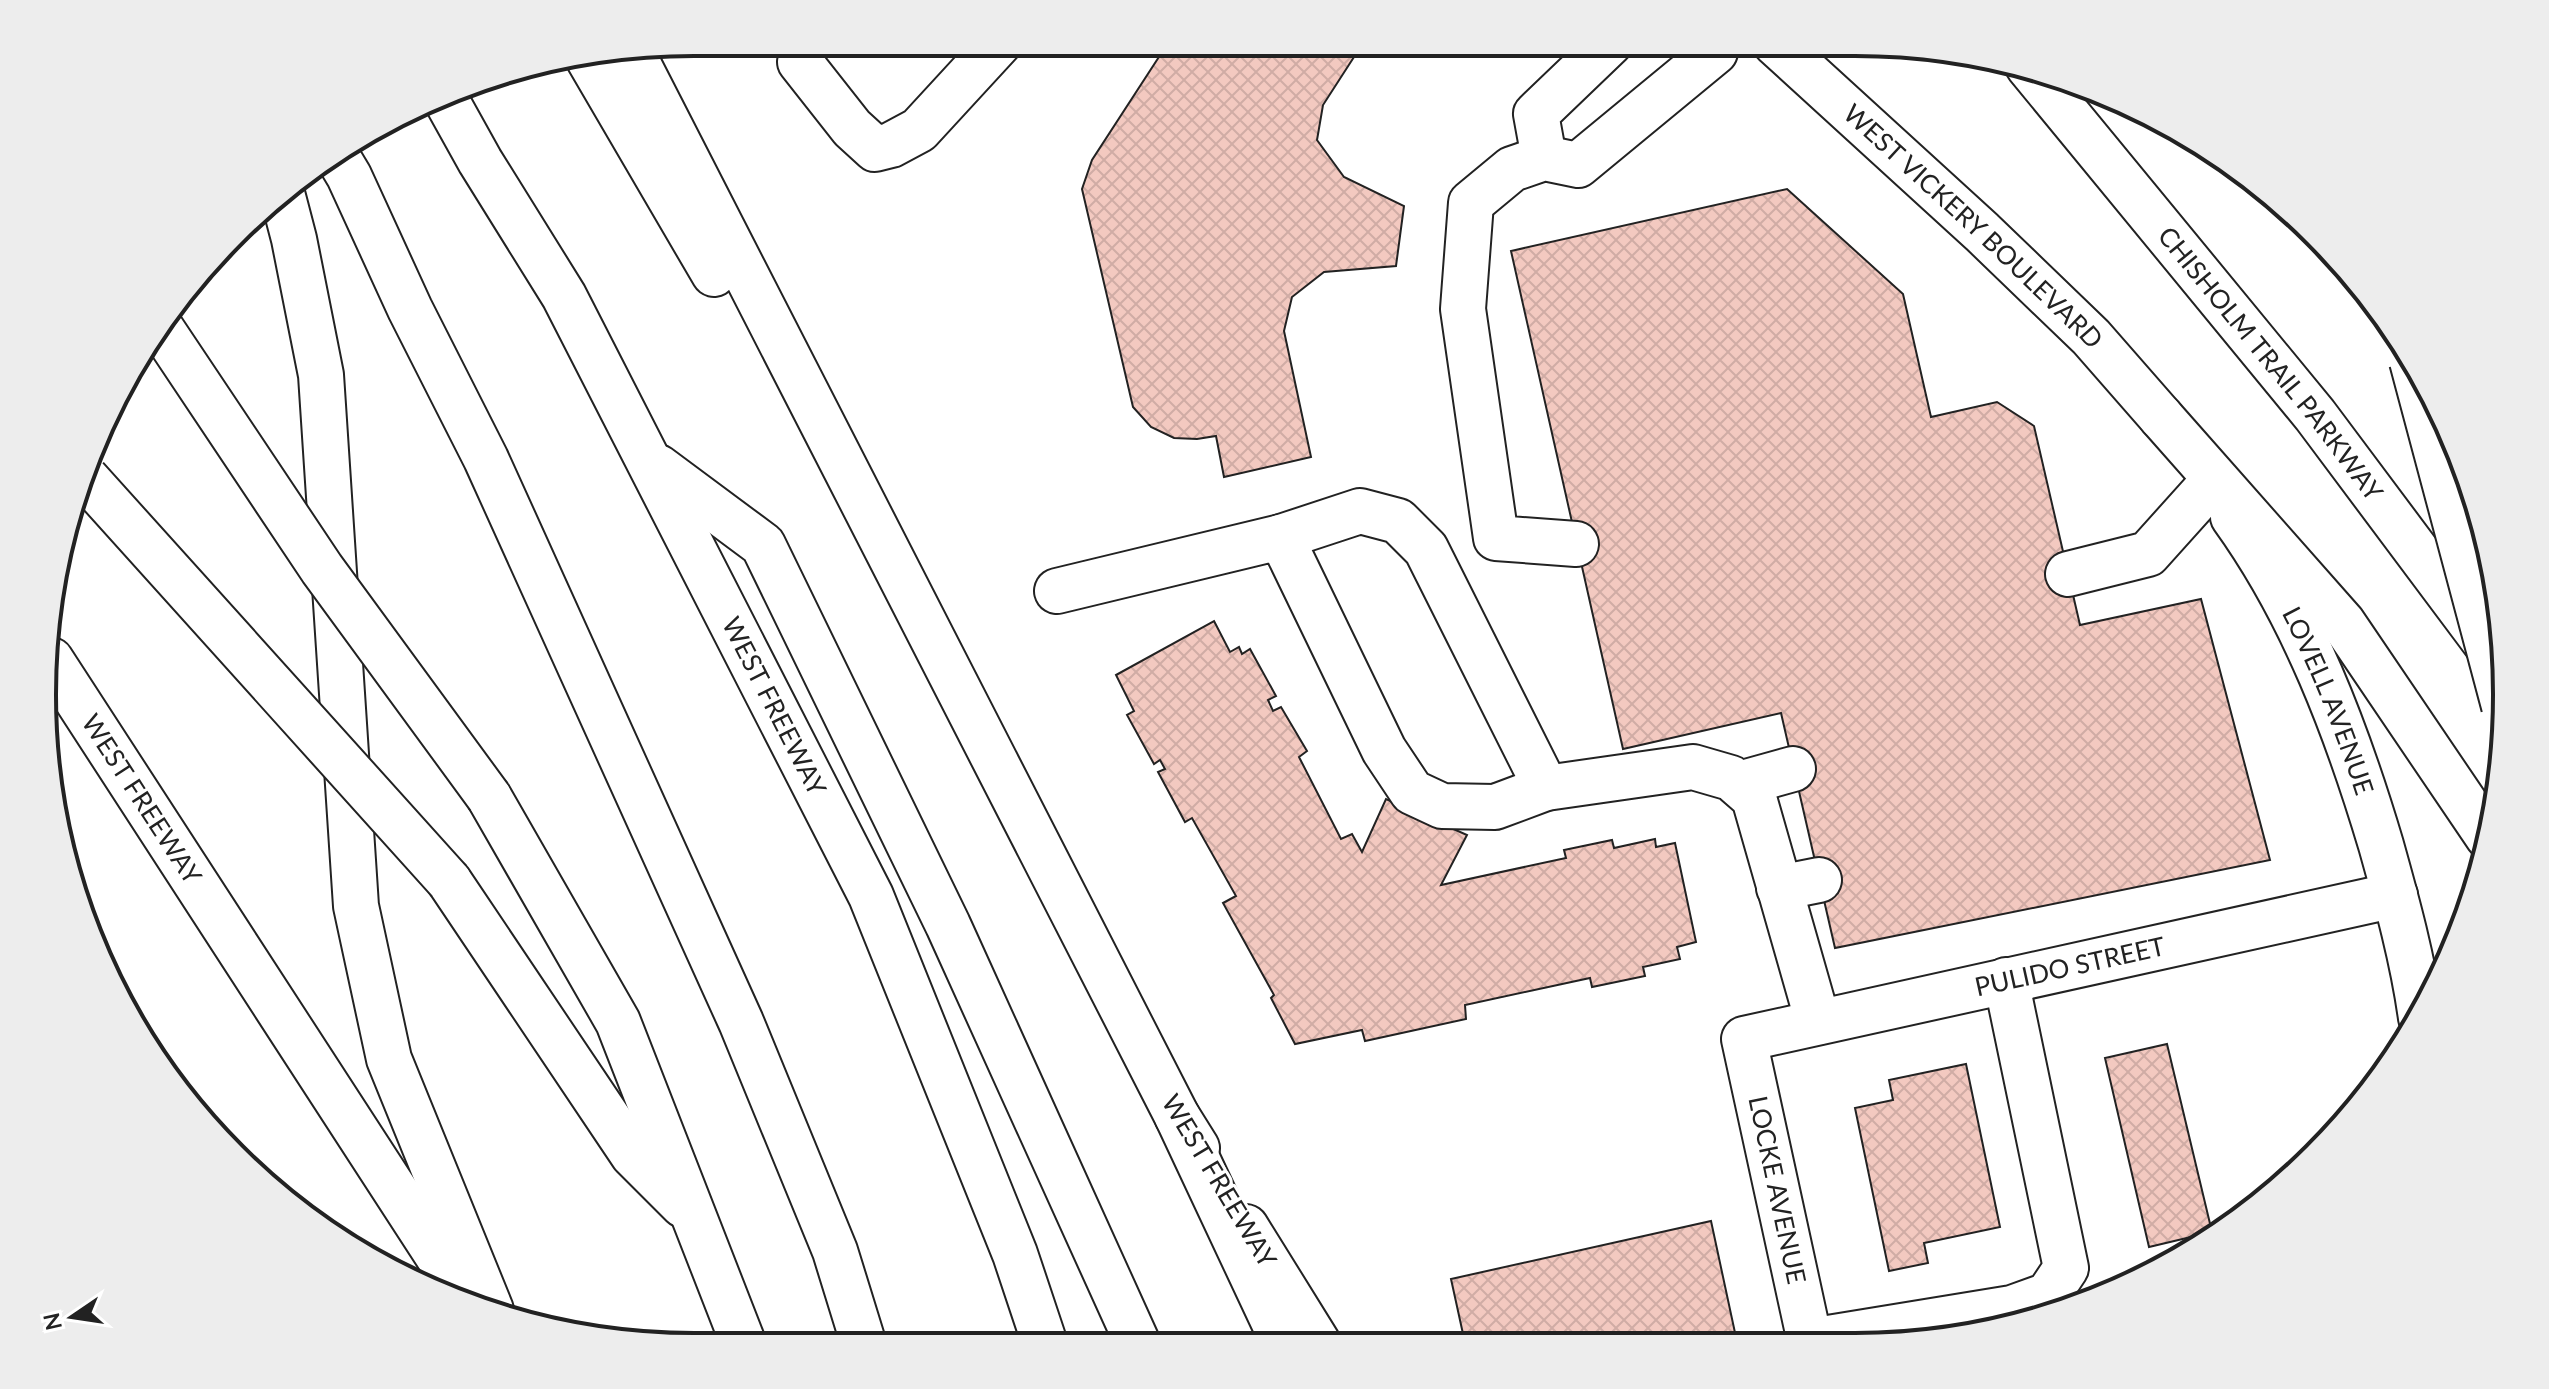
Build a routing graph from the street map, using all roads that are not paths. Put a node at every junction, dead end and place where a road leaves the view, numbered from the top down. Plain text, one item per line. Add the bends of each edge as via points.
1 (806, 56) edge
2 (987, 56) edge
3 (1596, 56) edge
4 (1710, 56) edge
5 (1789, 56) edge
6 (635, 59) edge
7 (591, 64) edge
8 (2045, 85) edge
9 (449, 105) edge
10 (1544, 158) junction
11 (341, 163) edge
12 (285, 205) edge
13 (167, 336) edge
14 (2424, 407) edge
15 (2161, 417) junction
16 (651, 461) junction
17 (92, 484) edge
18 (2210, 485) junction
19 (1281, 537) junction
20 (1576, 544) dead end
21 (2068, 574) dead end
22 (1057, 591) dead end
23 (2492, 652) edge
24 (2492, 662) edge
25 (57, 669) edge
26 (1793, 769) dead end
27 (1739, 784) junction
28 (1546, 788) junction
29 (1015, 801) junction
30 (2480, 825) edge
31 (2395, 895) junction
32 (2006, 980) junction
33 (2416, 997) edge
34 (1818, 1022) junction
35 (1744, 1039) joint
36 (1177, 1116) junction
37 (696, 1218) junction
38 (458, 1287) edge
39 (486, 1298) edge
40 (739, 1333) edge
41 (860, 1333) edge
42 (1041, 1333) edge
43 (1133, 1333) edge
44 (1279, 1333) edge
45 (1312, 1333) edge
46 (1808, 1333) edge
47 (1865, 1333) edge

1 - 2 main road via 852,128 875,149 919,130
3 - 10 main road via 1536,114
4 - 10 main road via 1578,165
5 - 15 main road, WEST VICKERY BOULEVARD via 2091,337
6 - 29 main road
7 - 29 main road
8 - 23 main road, CHISHOLM TRAIL PARKWAY via 2315,415
9 - 16 main road, WEST FREEWAY via 564,296
10 - 20 main road via 1512,169 1471,203 1463,309 1496,538
11 - 41 main road via 492,473 741,1022 835,1251
12 - 39 main road via 321,375 356,906 389,1059
13 - 37 main road, bridge via 322,569 489,797 618,1022
14 - 24 main road, bridge
15 - 18 main road, LOVELL AVENUE
15 - 30 main road via 2343,623
16 - 42 main road, WEST FREEWAY via 871,896 1015,1254
16 - 43 main road via 763,545 948,925
17 - 37 main road, bridge via 449,881 633,1155
18 - 21 main road via 2148,554
18 - 31 main road, LOVELL AVENUE via 2248,538 2318,668 2356,762
19 - 22 main road
19 - 28 main road via 1384,750 1412,792 1442,806 1495,807
19 - 28 main road via 1360,511 1398,521 1426,549
25 - 38 main road, WEST FREEWAY
26 - 27 main road
27 - 28 main road via 1693,767
27 - 34 main road via 1754,798 1799,884
29 - 36 main road, WEST FREEWAY
31 - 32 main road, PULIDO STREET
31 - 33 main road, LOVELL AVENUE
32 - 34 main road, PULIDO STREET
32 - 47 main road via 2066,1268 2048,1295 2012,1308
34 - 35 main road, PULIDO STREET
35 - 46 main road, LOCKE AVENUE
36 - 44 main road
36 - 45 main road, WEST FREEWAY
37 - 40 main road

